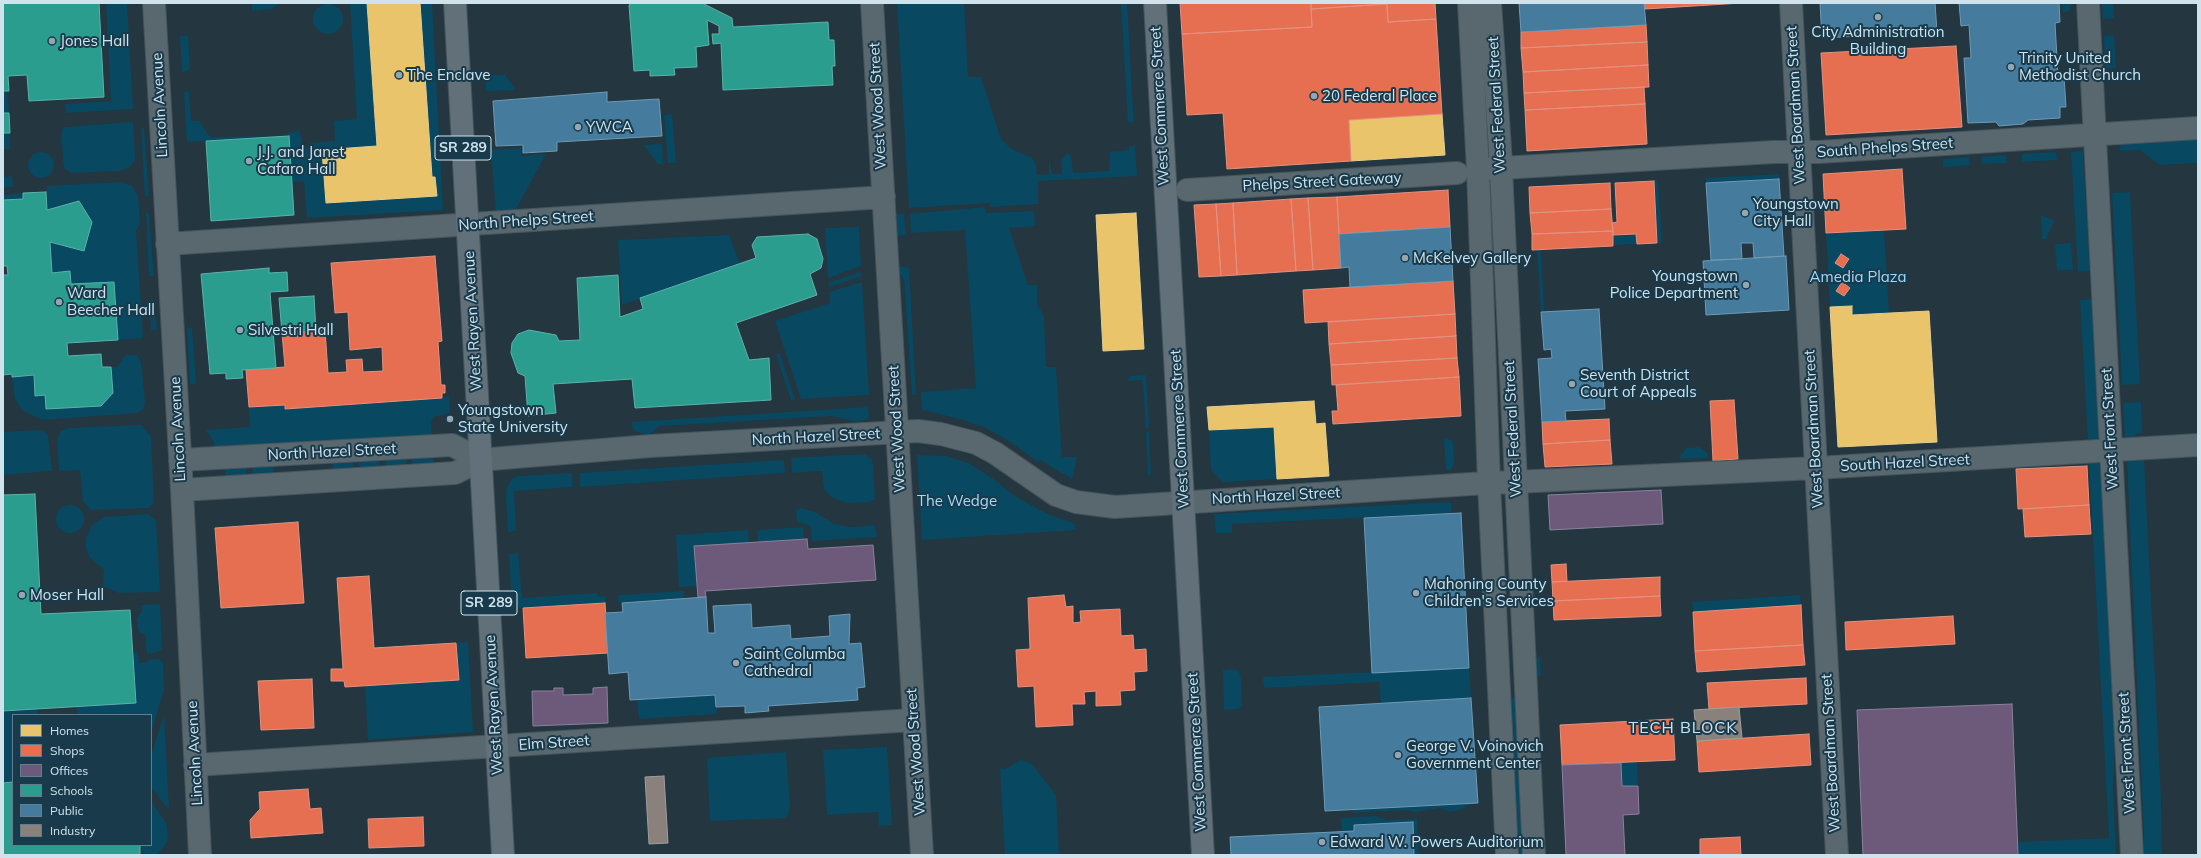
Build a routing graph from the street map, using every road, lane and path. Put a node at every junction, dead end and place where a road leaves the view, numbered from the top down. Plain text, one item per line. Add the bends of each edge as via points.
1 (154, 3) edge
2 (455, 3) edge
3 (872, 3) edge
4 (1155, 3) edge
5 (1469, 3) edge
6 (1490, 3) edge
7 (1791, 3) edge
8 (2088, 3) edge
9 (2198, 128) edge
10 (2095, 135) junction
11 (1799, 153) junction
12 (1500, 168) junction
13 (1468, 171) junction
14 (1187, 190) dead end
15 (884, 197) junction
16 (467, 224) junction
17 (168, 244) junction
18 (898, 432) junction
19 (2198, 445) edge
20 (2112, 450) junction
21 (180, 460) junction
22 (481, 460) junction
23 (1816, 468) junction
24 (1516, 482) junction
25 (1489, 483) junction
26 (182, 490) junction
27 (1184, 501) junction
28 (913, 720) junction
29 (497, 746) junction
30 (195, 765) junction
31 (200, 855) edge
32 (503, 855) edge
33 (922, 855) edge
34 (1203, 855) edge
35 (1507, 855) edge
36 (1534, 855) edge
37 (1837, 855) edge
38 (2132, 855) edge

1 - 17 street, Lincoln Avenue
2 - 16 main road, West Rayen Avenue / SR 289
3 - 15 street, West Wood Street
4 - 27 main road, West Commerce Street
5 - 13 street, West Federal Street
6 - 12 street, West Federal Street
7 - 11 street, West Boardman Street
8 - 10 street, West Front Street
9 - 10 street, South Phelps Street
10 - 11 street, South Phelps Street
10 - 20 street, West Front Street
11 - 12 street, South Phelps Street via 1774,152
11 - 23 street, West Boardman Street
12 - 13 street
12 - 24 street, West Federal Street
13 - 14 street, Phelps Street Gateway
13 - 25 street, West Federal Street
15 - 16 street, North Phelps Street
15 - 18 street, West Wood Street
16 - 17 street, North Phelps Street
16 - 22 main road, West Rayen Avenue / SR 289
17 - 21 street, Lincoln Avenue
18 - 22 street, North Hazel Street via 651,446
18 - 27 street, North Hazel Street via 941,434 976,443 1056,495 1076,502 1115,507
18 - 28 street, West Wood Street
19 - 20 street, South Hazel Street
20 - 23 street, South Hazel Street
20 - 38 street, West Front Street
21 - 22 street, North Hazel Street via 452,446
21 - 26 street, Lincoln Avenue
22 - 26 street, North Hazel Street via 455,472
22 - 29 main road, West Rayen Avenue / SR 289
23 - 24 street, South Hazel Street
23 - 37 street, West Boardman Street
24 - 25 street, North Hazel Street
24 - 36 street, West Federal Street
25 - 27 street, North Hazel Street
25 - 35 street, West Federal Street
26 - 30 street, Lincoln Avenue
27 - 34 main road, West Commerce Street
28 - 29 street, Elm Street
28 - 33 street, West Wood Street
29 - 30 street, Elm Street
29 - 32 main road, West Rayen Avenue / SR 289
30 - 31 street, Lincoln Avenue

